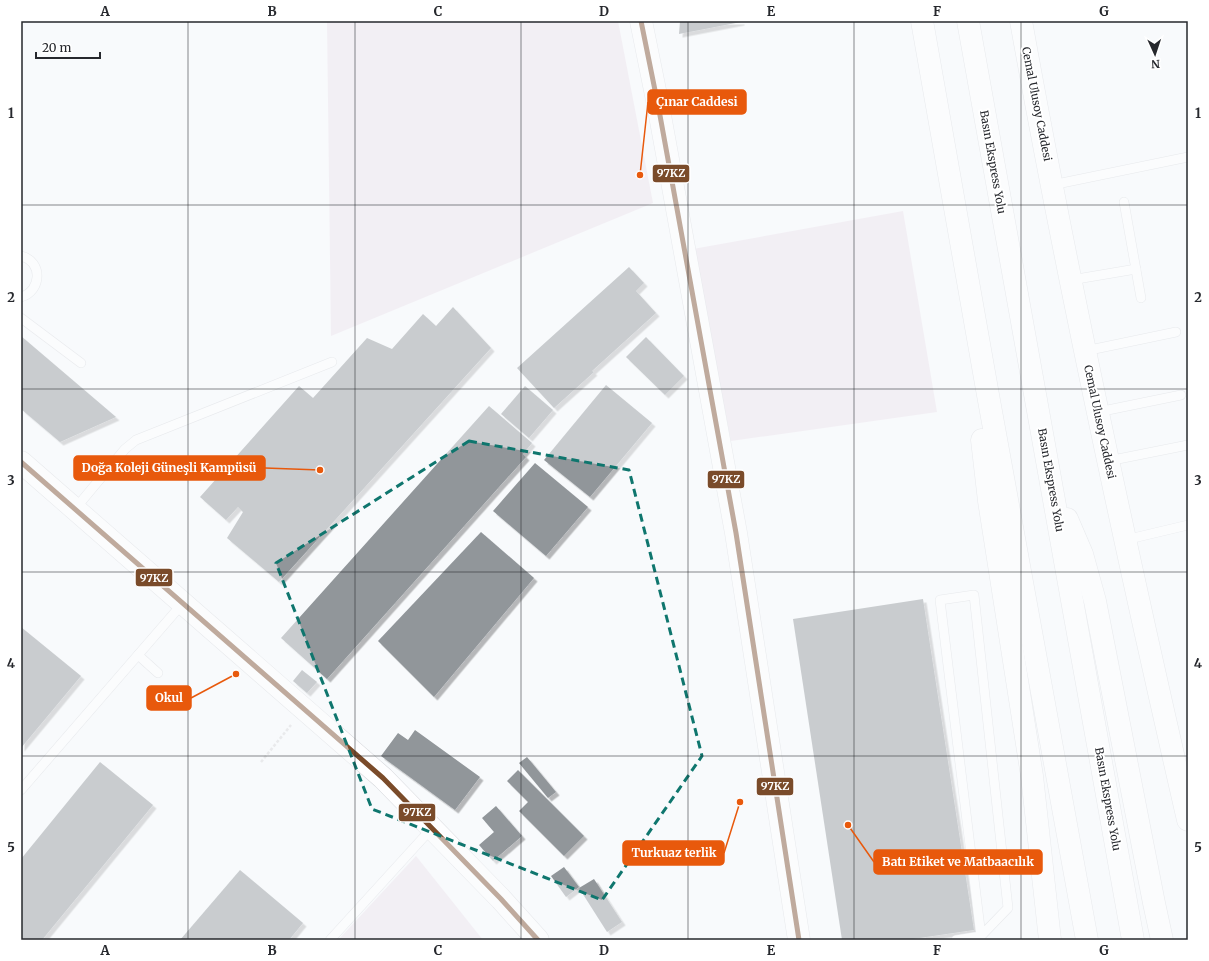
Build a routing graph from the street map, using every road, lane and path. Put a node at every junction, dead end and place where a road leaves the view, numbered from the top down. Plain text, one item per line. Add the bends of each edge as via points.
1 (641, 21) edge
2 (922, 21) edge
3 (968, 21) edge
4 (1021, 21) edge
5 (1188, 157) edge
6 (1052, 185) junction
7 (1124, 202) dead end
8 (21, 256) edge
9 (1136, 269) junction
10 (1071, 280) junction
11 (21, 297) edge
12 (1140, 298) dead end
13 (21, 318) edge
14 (1176, 332) dead end
15 (1085, 351) junction
16 (332, 362) dead end
17 (81, 363) dead end
18 (988, 395) junction
19 (1181, 395) dead end
20 (1098, 412) junction
21 (1188, 445) edge
22 (1108, 461) junction
23 (21, 462) edge
24 (1052, 482) junction
25 (75, 509) junction
26 (1188, 525) edge
27 (1125, 540) junction
28 (183, 603) junction
29 (138, 655) junction
30 (158, 672) dead end
31 (304, 710) junction
32 (261, 762) dead end
33 (1032, 776) junction
34 (21, 790) edge
35 (1188, 820) edge
36 (432, 828) junction
37 (981, 936) junction
38 (330, 940) edge
39 (538, 940) edge
40 (799, 940) edge
41 (956, 940) edge
42 (1034, 940) edge
43 (1050, 940) edge
44 (1087, 940) edge
45 (1133, 940) edge
46 (1162, 940) edge

1 - 40 main road via 736,533
2 - 18 main road
3 - 24 main road, Basın Ekspress Yolu
4 - 6 main road, Cemal Ulusoy Caddesi
5 - 6 lane
6 - 10 main road, Cemal Ulusoy Caddesi
7 - 9 lane
8 - 11 lane via 31,260 38,272 38,280 31,292
9 - 10 lane
9 - 12 lane
10 - 15 main road, Cemal Ulusoy Caddesi
13 - 17 lane
14 - 15 lane
15 - 20 main road, Cemal Ulusoy Caddesi
16 - 25 lane via 136,440 125,449
18 - 33 main road via 982,440 988,493
18 - 44 main road
19 - 20 lane
20 - 22 main road, Cemal Ulusoy Caddesi
21 - 22 lane
22 - 27 main road, Cemal Ulusoy Caddesi
23 - 25 main road
24 - 45 main road, Basın Ekspress Yolu
24 - 46 main road via 1082,554 1095,601
25 - 28 main road
26 - 27 lane
27 - 35 main road, Cemal Ulusoy Caddesi
28 - 29 lane
28 - 31 main road
29 - 30 lane
29 - 34 lane
31 - 32 path
31 - 36 main road via 383,778
33 - 42 main road
33 - 43 main road
36 - 38 lane
36 - 39 main road
37 - 37 lane via 940,600 974,596 1008,908
37 - 41 lane

